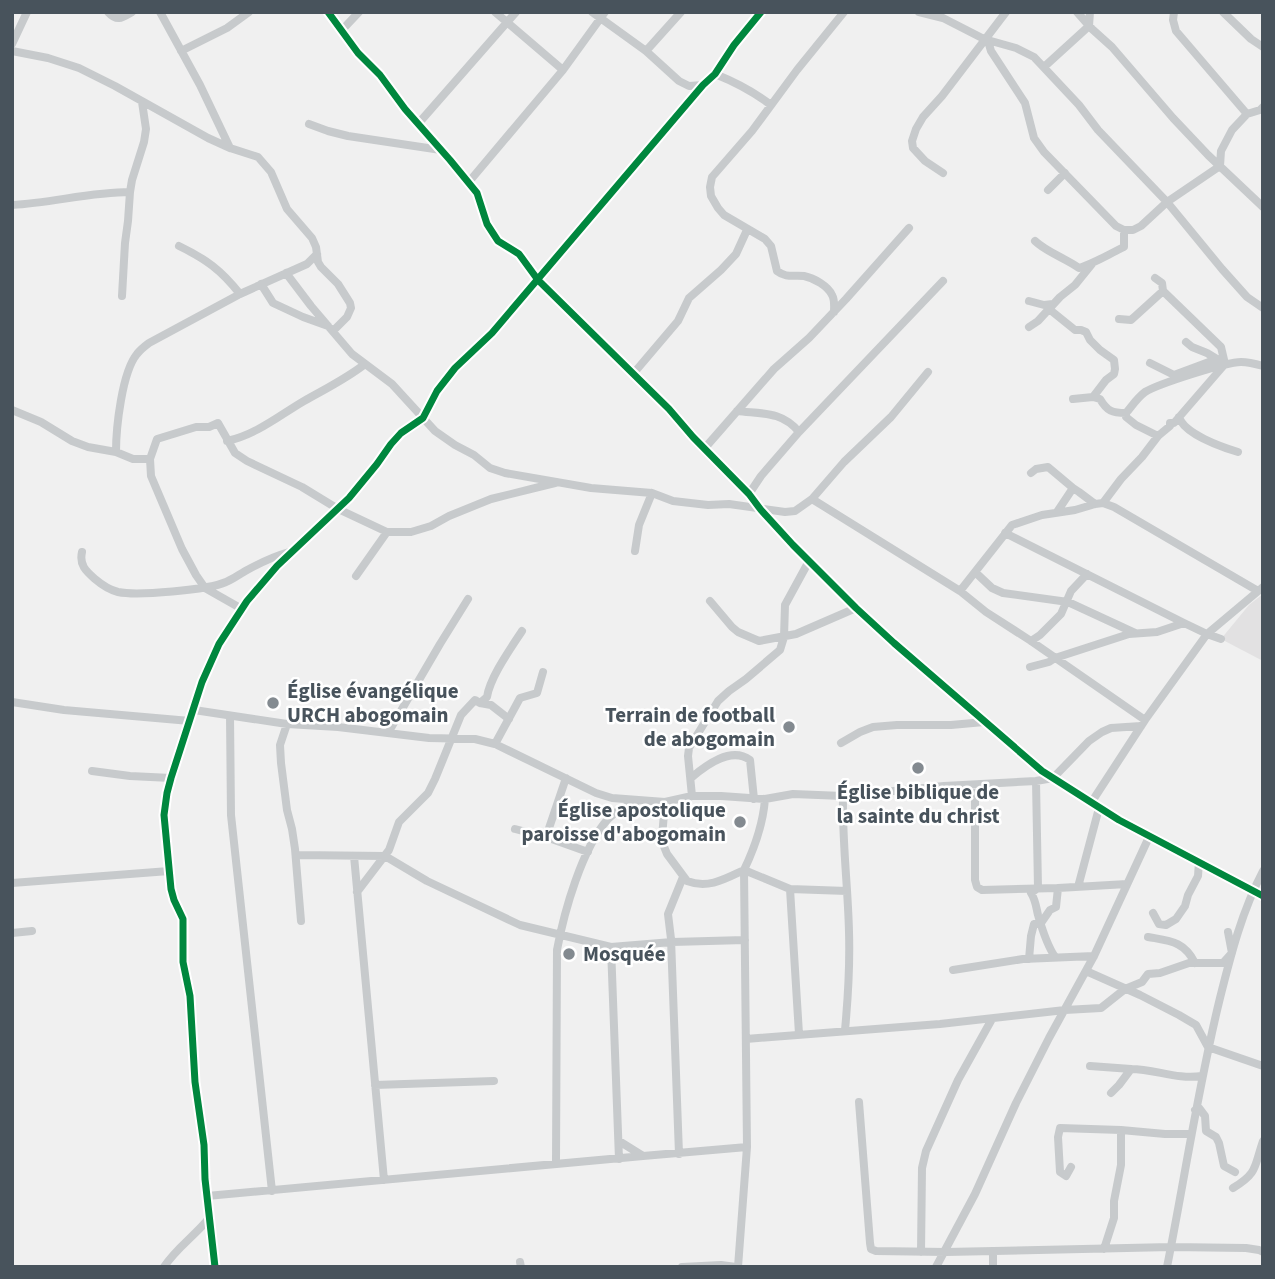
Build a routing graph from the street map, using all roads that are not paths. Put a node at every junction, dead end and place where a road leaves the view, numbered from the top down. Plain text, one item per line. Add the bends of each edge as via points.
1 (27, 12) edge
2 (108, 12) edge
3 (132, 12) edge
4 (160, 12) edge
5 (249, 12) edge
6 (328, 12) edge
7 (359, 12) edge
8 (495, 12) edge
9 (516, 12) edge
10 (593, 12) edge
11 (681, 12) edge
12 (761, 12) edge
13 (844, 12) edge
14 (919, 12) edge
15 (1006, 12) edge
16 (1077, 12) edge
17 (1090, 12) edge
18 (1174, 12) edge
19 (1223, 12) edge
20 (603, 15) edge
21 (507, 23) junction
22 (1089, 26) junction
23 (342, 30) junction
24 (986, 40) junction
25 (12, 44) edge
26 (1263, 47) edge
27 (12, 51) edge
28 (181, 51) junction
29 (646, 51) junction
30 (1044, 67) junction
31 (563, 70) junction
32 (715, 74) junction
33 (703, 85) junction
34 (142, 102) junction
35 (771, 105) junction
36 (1263, 107) edge
37 (1247, 114) junction
38 (309, 124) dead end
39 (418, 124) junction
40 (230, 148) junction
41 (441, 150) junction
42 (1220, 166) junction
43 (943, 173) dead end
44 (1065, 173) junction
45 (468, 183) junction
46 (1048, 190) dead end
47 (130, 192) junction
48 (1167, 202) junction
49 (12, 205) edge
50 (1263, 207) edge
51 (909, 228) dead end
52 (747, 230) junction
53 (1124, 230) junction
54 (1035, 241) dead end
55 (178, 246) dead end
56 (317, 254) junction
57 (1092, 264) junction
58 (286, 273) junction
59 (1155, 278) dead end
60 (538, 280) junction
61 (943, 281) dead end
62 (261, 284) junction
63 (1163, 291) junction
64 (240, 294) junction
65 (122, 296) dead end
66 (304, 297) junction
67 (1029, 301) dead end
68 (1051, 306) junction
69 (1263, 308) edge
70 (834, 312) junction
71 (303, 317) junction
72 (1119, 319) dead end
73 (1029, 327) dead end
74 (330, 328) junction
75 (1186, 342) dead end
76 (1221, 361) junction
77 (1150, 363) dead end
78 (365, 364) junction
79 (1263, 366) edge
80 (928, 372) dead end
81 (633, 374) junction
82 (1093, 397) junction
83 (1073, 399) dead end
84 (410, 403) junction
85 (12, 410) edge
86 (737, 411) junction
87 (1126, 413) junction
88 (1179, 417) junction
89 (423, 418) junction
90 (415, 424) junction
91 (799, 432) junction
92 (1158, 436) junction
93 (228, 441) junction
94 (704, 449) junction
95 (116, 452) junction
96 (1238, 452) dead end
97 (150, 458) junction
98 (1031, 473) dead end
99 (557, 482) junction
100 (1073, 488) junction
101 (652, 492) junction
102 (749, 494) junction
103 (812, 499) junction
104 (1099, 503) junction
105 (338, 509) junction
106 (761, 510) junction
107 (1057, 512) junction
108 (387, 532) junction
109 (1005, 533) junction
110 (292, 551) junction
111 (635, 551) dead end
112 (82, 552) dead end
113 (809, 561) junction
114 (975, 572) junction
115 (1087, 574) junction
116 (356, 576) dead end
117 (205, 588) junction
118 (1261, 589) edge
119 (960, 591) junction
120 (468, 599) dead end
121 (710, 601) dead end
122 (1065, 602) junction
123 (856, 608) junction
124 (242, 609) junction
125 (1184, 623) junction
126 (522, 631) dead end
127 (1135, 633) junction
128 (1207, 634) junction
129 (784, 637) junction
130 (1221, 639) dead end
131 (1031, 641) junction
132 (1055, 658) junction
133 (1030, 667) dead end
134 (543, 672) dead end
135 (12, 702) edge
136 (480, 703) junction
137 (194, 710) junction
138 (230, 716) junction
139 (509, 719) junction
140 (190, 721) junction
141 (984, 722) junction
142 (1143, 723) junction
143 (287, 724) junction
144 (388, 733) junction
145 (451, 738) junction
146 (841, 743) dead end
147 (495, 744) junction
148 (92, 771) dead end
149 (171, 778) junction
150 (566, 778) junction
151 (691, 778) junction
152 (1053, 778) junction
153 (1035, 781) junction
154 (975, 785) junction
155 (692, 796) junction
156 (843, 796) junction
157 (612, 798) junction
158 (754, 799) junction
159 (765, 799) junction
160 (639, 801) junction
161 (665, 802) junction
162 (1091, 803) junction
163 (1100, 808) junction
164 (610, 817) junction
165 (515, 829) dead end
166 (546, 836) junction
167 (1149, 837) junction
168 (588, 852) junction
169 (296, 855) junction
170 (354, 856) junction
171 (385, 856) junction
172 (1199, 862) junction
173 (744, 870) junction
174 (169, 871) junction
175 (1263, 871) edge
176 (683, 877) junction
177 (12, 883) edge
178 (1127, 884) junction
179 (1078, 887) junction
180 (1038, 888) junction
181 (1058, 888) junction
182 (790, 889) junction
183 (847, 891) junction
184 (1252, 891) junction
185 (357, 892) junction
186 (1263, 896) edge
187 (1153, 913) dead end
188 (301, 920) dead end
189 (1041, 923) junction
190 (32, 931) dead end
191 (1228, 932) dead end
192 (12, 933) edge
193 (560, 936) junction
194 (1148, 937) dead end
195 (745, 940) junction
196 (671, 942) junction
197 (611, 947) junction
198 (1232, 953) junction
199 (1094, 956) junction
200 (1055, 957) junction
201 (1029, 959) junction
202 (1195, 963) junction
203 (953, 970) dead end
204 (1086, 971) junction
205 (1125, 989) junction
206 (1065, 1010) junction
207 (992, 1019) junction
208 (845, 1030) junction
209 (799, 1034) junction
210 (746, 1039) junction
211 (1208, 1047) junction
212 (1090, 1066) dead end
213 (1263, 1066) edge
214 (1131, 1069) junction
215 (1202, 1076) junction
216 (494, 1081) dead end
217 (376, 1085) junction
218 (1111, 1093) dead end
219 (859, 1102) dead end
220 (1195, 1110) junction
221 (1121, 1130) junction
222 (1191, 1134) junction
223 (619, 1141) junction
224 (1263, 1141) edge
225 (747, 1147) junction
226 (679, 1154) junction
227 (643, 1156) junction
228 (619, 1158) junction
229 (556, 1164) junction
230 (1071, 1167) dead end
231 (1236, 1172) dead end
232 (384, 1180) junction
233 (1233, 1188) dead end
234 (272, 1191) junction
235 (207, 1196) junction
236 (210, 1217) junction
237 (1171, 1247) junction
238 (1104, 1249) junction
239 (993, 1251) junction
240 (922, 1252) junction
241 (946, 1252) junction
242 (1263, 1252) edge
243 (164, 1267) edge
244 (215, 1267) edge
245 (682, 1267) edge
246 (737, 1267) edge
247 (936, 1267) edge
248 (993, 1267) edge
249 (1167, 1267) edge

1 - 25 street
2 - 3 street via 117,19
4 - 28 street
5 - 28 street
6 - 23 street
7 - 23 street
8 - 21 street
9 - 21 street
10 - 20 street
11 - 29 street
12 - 32 street
13 - 35 street
14 - 24 street via 943,18
15 - 24 street
16 - 22 street
17 - 22 street
18 - 37 street via 1176,31
19 - 26 street
20 - 29 street
20 - 31 street
21 - 31 street
21 - 39 street
22 - 30 street
22 - 42 street
23 - 39 street
24 - 30 street via 1016,48
24 - 43 street via 923,117 912,141 925,161
24 - 44 street via 1025,103 1034,138
27 - 34 street via 79,68
28 - 40 street
29 - 33 street via 679,81
30 - 48 street
31 - 45 street
32 - 33 street
32 - 35 street
33 - 60 street
34 - 40 street
34 - 47 street via 146,130
35 - 52 street via 712,177 710,187 724,215
36 - 37 street
37 - 42 street via 1221,150
38 - 41 street via 348,136
39 - 41 street
40 - 56 street via 258,157 267,165 287,209 312,238
41 - 45 street
42 - 48 street
42 - 50 street
44 - 46 street
44 - 53 street
45 - 60 street via 498,241 519,254
47 - 49 street
47 - 65 street
48 - 53 street via 1141,226
48 - 69 street via 1247,297
51 - 70 street
52 - 70 street via 771,246 774,266 782,275 808,277 825,286 832,293
52 - 81 street via 736,254 690,298 678,321
53 - 57 street via 1124,247
54 - 57 street via 1079,268
55 - 64 street via 212,264
56 - 58 street
56 - 74 street via 321,267 350,303 347,317
57 - 68 street
58 - 62 street
58 - 66 street
59 - 63 street
60 - 81 street
60 - 89 street via 455,368
61 - 91 street
62 - 64 street
62 - 71 street via 274,303
63 - 72 street via 1132,320
63 - 76 street via 1222,347
64 - 95 street via 136,354 124,386
66 - 71 street
66 - 74 street
67 - 68 street
68 - 73 street
68 - 82 street via 1114,360 1114,374
70 - 86 street
71 - 74 street
74 - 78 street
75 - 76 street
76 - 77 street via 1174,375
76 - 79 street
76 - 87 street via 1146,391
76 - 88 street
78 - 84 street
78 - 93 street via 254,432
80 - 103 street
81 - 94 street
82 - 83 street
82 - 87 street via 1113,413
84 - 89 street
84 - 90 street
85 - 95 street via 72,441
86 - 91 street via 782,417
86 - 94 street
87 - 92 street via 1136,425
88 - 92 street
88 - 96 street via 1195,435
89 - 90 street
89 - 99 street via 490,468
90 - 105 street via 391,444
91 - 102 street
92 - 104 street
93 - 97 street via 218,423 157,439
93 - 105 street via 247,461
94 - 102 street
95 - 97 street
97 - 117 street via 151,476 182,549
98 - 100 street via 1048,467
99 - 101 street
99 - 108 street via 491,499 411,532
100 - 104 street
100 - 107 street
101 - 106 street via 673,501
101 - 111 street
102 - 106 street
103 - 106 street via 795,511
103 - 119 street
104 - 107 street
104 - 118 street via 1114,507
105 - 108 street
105 - 110 street
106 - 113 street
107 - 109 street via 1020,521
108 - 116 street
109 - 114 street
109 - 115 street
110 - 117 street
110 - 124 street
112 - 117 street via 85,570 122,593
113 - 123 street
113 - 129 street via 785,605
114 - 119 street
114 - 122 street via 1003,593
115 - 122 street
115 - 125 street
117 - 124 street
118 - 128 street
119 - 131 street
120 - 144 street
121 - 129 street via 738,632 759,641
122 - 127 street
122 - 131 street via 1061,614
123 - 129 street
123 - 141 street
124 - 137 street via 219,644
125 - 127 street
125 - 128 street
126 - 136 street
127 - 132 street
128 - 130 street
128 - 142 street
129 - 151 street via 771,659 718,701 690,748
131 - 132 street
132 - 133 street
132 - 142 street
134 - 139 street via 537,693 520,698
135 - 140 street
136 - 139 street via 491,705
136 - 145 street via 475,700 461,715
137 - 138 street
137 - 140 street
138 - 143 street
138 - 234 street via 231,815
139 - 147 street
140 - 149 street
141 - 146 street via 873,727
141 - 152 street
142 - 152 street via 1102,732
142 - 162 street
143 - 144 street
143 - 169 street via 280,745 281,764
144 - 145 street
145 - 147 street
145 - 171 street via 428,793 399,822
147 - 150 street
148 - 149 street
149 - 174 street via 164,815
150 - 157 street
150 - 166 street
151 - 155 street
151 - 158 street via 710,762 747,757
152 - 153 street
152 - 162 street
153 - 154 street
153 - 180 street
154 - 156 street
154 - 180 street via 977,887
155 - 158 street
155 - 161 street
156 - 159 street via 793,794
156 - 183 street
157 - 160 street
157 - 164 street
158 - 159 street
159 - 173 street via 759,835
160 - 161 street
160 - 164 street
161 - 176 street via 663,844
162 - 163 street
163 - 167 street
163 - 179 street
164 - 168 street
165 - 166 street
166 - 168 street
167 - 172 street
167 - 178 street
168 - 193 street
169 - 170 street
169 - 188 street
170 - 171 street
170 - 185 street
171 - 185 street
171 - 193 street via 520,925
172 - 184 street
172 - 187 street via 1198,876 1176,919 1166,925
173 - 176 street via 717,883 691,883
173 - 182 street
173 - 195 street
174 - 177 street
174 - 235 street via 183,919 183,962
175 - 184 street
176 - 196 street via 668,914
178 - 179 street
178 - 199 street
179 - 181 street
180 - 181 street
180 - 189 street via 1031,893
181 - 189 street via 1056,907
182 - 183 street
182 - 209 street
183 - 208 street
184 - 186 street
184 - 198 street
185 - 217 street
189 - 200 street
189 - 201 street via 1034,924
190 - 192 street
191 - 198 street
193 - 197 street
193 - 229 street
194 - 202 street via 1181,944
195 - 196 street
195 - 210 street
196 - 197 street
196 - 226 street
197 - 223 street
198 - 202 street via 1223,963
198 - 211 street
199 - 200 street
199 - 204 street
200 - 201 street
201 - 203 street
202 - 205 street via 1147,974 1142,982
204 - 205 street
204 - 206 street
205 - 206 street via 1101,1009
205 - 211 street via 1196,1026
206 - 207 street
206 - 241 street
207 - 208 street
207 - 240 street via 926,1151
208 - 209 street
209 - 210 street
210 - 225 street
211 - 213 street
211 - 215 street
212 - 214 street
214 - 215 street
214 - 218 street
215 - 220 street
216 - 217 street
217 - 232 street
219 - 240 street via 872,1249
220 - 222 street
220 - 231 street via 1199,1108 1206,1131 1216,1137 1224,1166
221 - 222 street
221 - 230 street via 1060,1128 1060,1172 1066,1176
221 - 238 street via 1121,1174
222 - 237 street
223 - 227 street
223 - 228 street
224 - 233 street via 1255,1170
225 - 226 street
225 - 246 street
226 - 227 street
227 - 228 street
228 - 229 street
229 - 232 street
232 - 234 street
234 - 235 street
235 - 236 street
236 - 243 street
236 - 244 street
237 - 238 street
237 - 242 street
237 - 249 street
238 - 239 street
239 - 241 street
239 - 248 street
240 - 241 street
241 - 247 street
245 - 246 street

